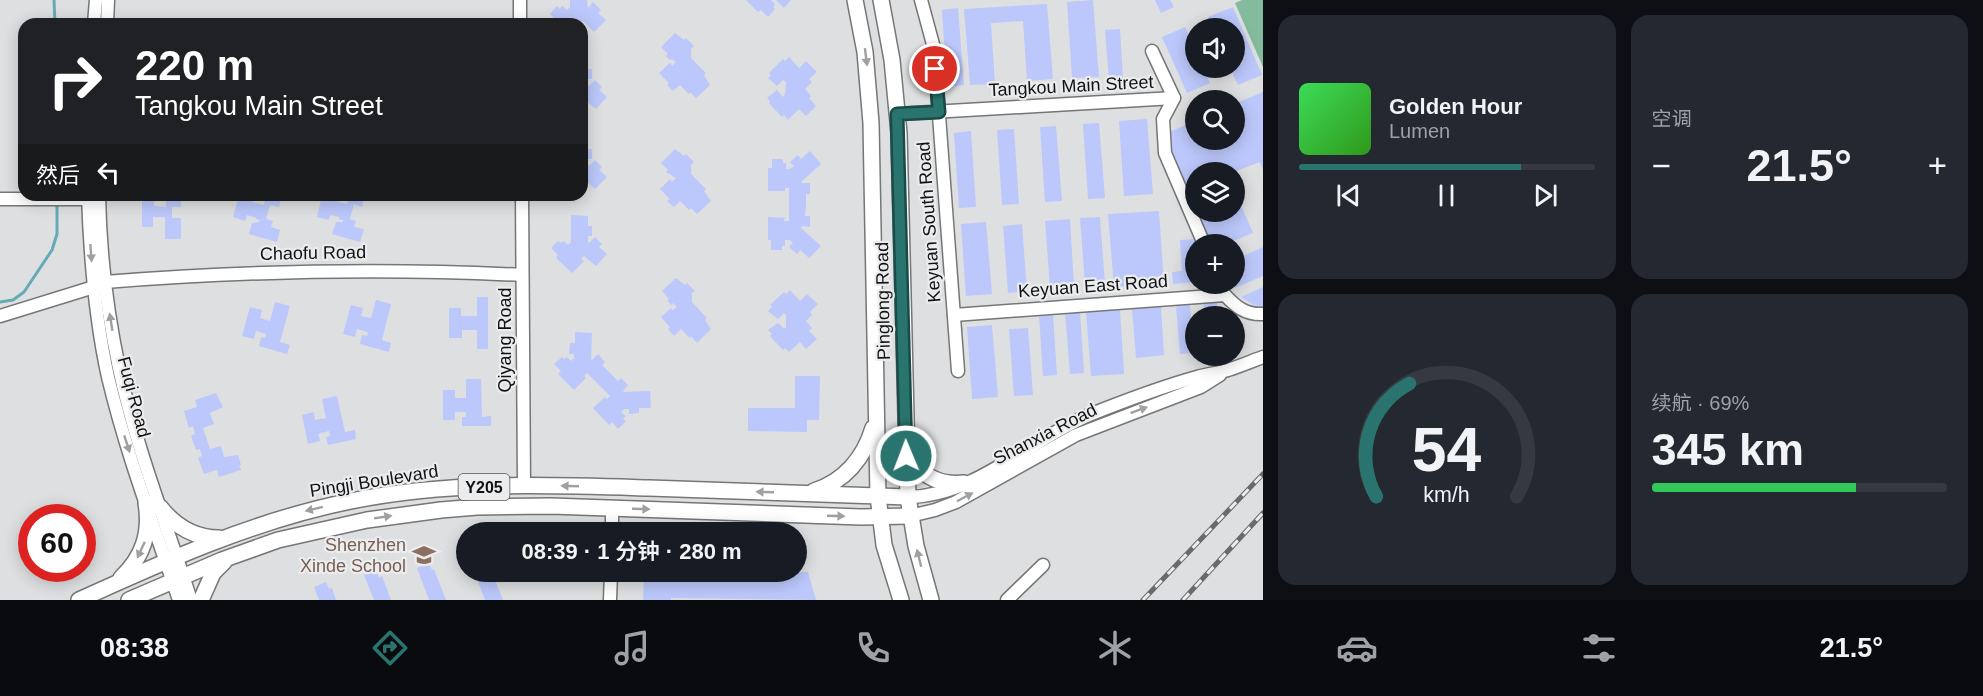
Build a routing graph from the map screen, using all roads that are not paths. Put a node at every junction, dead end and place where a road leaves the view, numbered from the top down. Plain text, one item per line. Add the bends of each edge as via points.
1 (96, 0) edge
2 (108, 0) edge
3 (520, 0) edge
4 (855, 0) edge
5 (881, 0) edge
6 (921, 0) edge
7 (94, 18) edge
8 (107, 18) edge
9 (520, 18) edge
10 (1152, 51) dead end
11 (1174, 98) junction
12 (939, 112) junction
13 (897, 114) junction
14 (0, 199) edge
15 (18, 199) edge
16 (92, 201) edge
17 (522, 201) edge
18 (1200, 234) edge
19 (522, 275) junction
20 (100, 285) junction
21 (1185, 293) edge
22 (1227, 294) edge
23 (1263, 314) edge
24 (954, 315) junction
25 (0, 316) edge
26 (1263, 357) edge
27 (1229, 370) junction
28 (958, 371) dead end
29 (876, 414) junction
30 (905, 437) junction
31 (964, 483) junction
32 (524, 485) junction
33 (803, 493) junction
34 (878, 496) junction
35 (908, 497) junction
36 (153, 505) junction
37 (612, 508) junction
38 (910, 516) junction
39 (880, 518) junction
40 (612, 522) edge
41 (228, 536) junction
42 (234, 555) junction
43 (171, 560) junction
44 (1043, 565) dead end
45 (178, 579) junction
46 (611, 582) edge
47 (109, 586) junction
48 (79, 600) edge
49 (129, 600) edge
50 (179, 600) edge
51 (190, 600) edge
52 (201, 600) edge
53 (610, 600) edge
54 (901, 600) edge
55 (931, 600) edge
56 (1007, 600) edge

1 - 7 street
2 - 8 street
3 - 9 street
4 -> 29 main road, Pinglong Road via 872,123
5 - 13 main road, Pinglong Road
6 - 12 street, Keyuan South Road via 934,48
10 - 11 street
11 - 12 street, Tangkou Main Street
11 - 18 street via 1163,119 1165,153
12 - 13 street, Tangkou Main Street
12 - 24 street, Keyuan South Road
13 - 30 main road, Pinglong Road
14 - 15 street
16 - 20 street, Fuqi Road
17 - 19 street, Qiyang Road
19 - 20 street, Chaofu Road via 314,271 186,276
19 - 32 street, Qiyang Road
20 - 25 street, Chaofu Road
20 - 36 street, Fuqi Road
21 - 24 street, Keyuan East Road
22 - 23 street, Keyuan East Road via 1237,307 1253,315
24 - 28 street, Keyuan South Road
26 - 27 street, Shanxia Road
27 - 31 street, Shanxia Road via 1197,376 1087,416
38 -> 27 street, Shanxia Road via 956,502 1076,435 1201,387
29 - 33 main road via 867,445 850,470 833,484
29 - 34 main road, Pinglong Road
30 - 31 main road via 915,463 933,479
30 - 35 main road, Pinglong Road
31 - 35 street, Shanxia Road via 933,494
33 -> 32 main road, Pingji Boulevard / Y205
32 -> 41 main road, Pingji Boulevard / Y205 via 418,491 352,501 268,521
33 - 34 main road, Pingji Boulevard / Y205
34 - 35 main road, Pingji Boulevard / Y205
34 - 39 main road, Pinglong Road
35 - 38 main road, Pinglong Road
36 - 41 main road via 187,532 207,537
36 - 43 street, Fuqi Road
36 -> 47 main road via 143,549 129,570
37 -> 39 main road, Pingji Boulevard / Y205
37 - 40 street
42 -> 37 main road, Pingji Boulevard / Y205 via 337,526 441,510
38 - 39 main road, Pingji Boulevard / Y205
55 -> 38 main road, Pinglong Road
39 - 54 main road, Pinglong Road
41 - 43 main road, Pingji Boulevard / Y205
42 - 45 main road, Pingji Boulevard / Y205
42 - 52 main road via 213,573
43 - 45 street, Fuqi Road
43 - 47 main road, Pingji Boulevard / Y205
44 - 56 street
45 - 49 main road, Pingji Boulevard / Y205
45 - 50 street, Fuqi Road
45 - 51 street, Fuqi Road
46 - 53 street
47 - 48 main road, Pingji Boulevard / Y205

